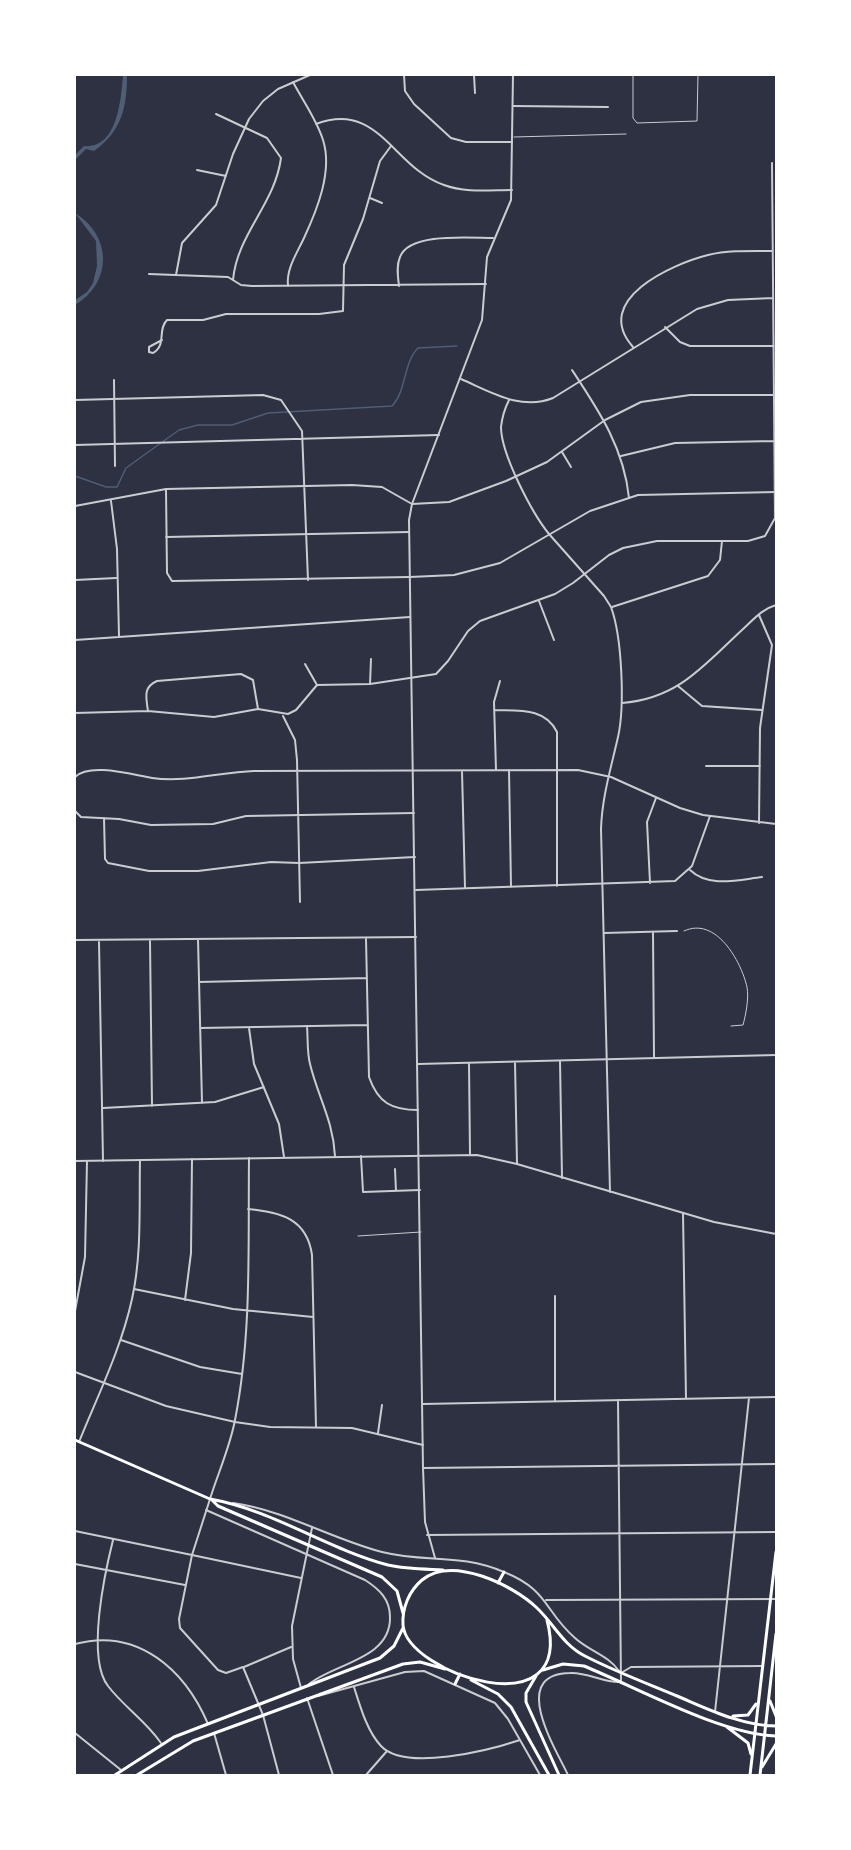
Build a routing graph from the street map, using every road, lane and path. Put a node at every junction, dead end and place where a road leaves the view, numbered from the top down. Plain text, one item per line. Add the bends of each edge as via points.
1 (310, 75) edge
2 (404, 75) edge
3 (474, 75) edge
4 (513, 75) edge
5 (633, 75) edge
6 (698, 75) edge
7 (293, 82) junction
8 (475, 93) dead end
9 (513, 106) junction
10 (608, 107) dead end
11 (216, 114) dead end
12 (316, 124) junction
13 (245, 127) junction
14 (626, 134) dead end
15 (512, 137) junction
16 (512, 142) junction
17 (392, 146) junction
18 (772, 163) dead end
19 (197, 170) dead end
20 (226, 176) junction
21 (512, 190) junction
22 (774, 195) edge
23 (370, 198) junction
24 (382, 203) dead end
25 (493, 237) junction
26 (773, 251) junction
27 (149, 274) dead end
28 (176, 275) junction
29 (233, 280) junction
30 (486, 284) junction
31 (288, 286) junction
32 (344, 286) junction
33 (399, 286) junction
34 (773, 298) junction
35 (665, 327) junction
36 (162, 340) junction
37 (774, 346) junction
38 (634, 348) junction
39 (572, 370) dead end
40 (114, 380) dead end
41 (460, 380) junction
42 (580, 382) junction
43 (774, 395) junction
44 (114, 399) junction
45 (509, 399) junction
46 (75, 400) edge
47 (605, 420) junction
48 (439, 435) junction
49 (303, 439) junction
50 (774, 441) junction
51 (115, 443) junction
52 (75, 445) edge
53 (562, 452) junction
54 (621, 456) junction
55 (115, 466) dead end
56 (572, 467) dead end
57 (517, 476) junction
58 (305, 487) junction
59 (165, 489) junction
60 (775, 492) edge
61 (629, 498) junction
62 (111, 501) junction
63 (412, 504) junction
64 (75, 506) edge
65 (409, 532) junction
66 (307, 534) junction
67 (549, 534) junction
68 (166, 537) junction
69 (722, 541) junction
70 (583, 574) junction
71 (409, 577) junction
72 (116, 578) junction
73 (75, 580) edge
74 (308, 580) junction
75 (538, 600) junction
76 (776, 605) edge
77 (611, 607) junction
78 (759, 615) junction
79 (410, 617) junction
80 (119, 636) junction
81 (75, 640) edge
82 (554, 640) dead end
83 (371, 659) dead end
84 (305, 664) dead end
85 (411, 679) junction
86 (500, 681) dead end
87 (370, 684) junction
88 (317, 686) junction
89 (678, 686) junction
90 (622, 703) junction
91 (258, 709) junction
92 (494, 710) junction
93 (762, 710) junction
94 (148, 711) junction
95 (75, 713) edge
96 (282, 714) junction
97 (706, 766) dead end
98 (760, 766) junction
99 (414, 769) junction
100 (559, 769) junction
101 (462, 770) junction
102 (496, 770) junction
103 (509, 770) junction
104 (298, 771) junction
105 (608, 776) junction
106 (75, 777) edge
107 (656, 797) junction
108 (76, 812) edge
109 (414, 813) junction
110 (710, 816) junction
111 (298, 817) junction
112 (104, 818) junction
113 (759, 822) junction
114 (776, 824) edge
115 (415, 857) junction
116 (299, 863) junction
117 (689, 870) junction
118 (762, 877) dead end
119 (650, 883) junction
120 (603, 885) junction
121 (557, 886) junction
122 (511, 887) junction
123 (465, 888) junction
124 (416, 890) junction
125 (300, 902) dead end
126 (684, 931) dead end
127 (653, 932) junction
128 (677, 932) dead end
129 (604, 933) junction
130 (416, 937) junction
131 (366, 938) junction
132 (198, 939) junction
133 (75, 940) edge
134 (99, 940) junction
135 (150, 940) junction
136 (367, 978) junction
137 (199, 982) junction
138 (368, 1025) junction
139 (307, 1026) junction
140 (731, 1026) dead end
141 (249, 1027) junction
142 (200, 1028) junction
143 (776, 1055) edge
144 (654, 1057) junction
145 (606, 1059) junction
146 (560, 1061) junction
147 (514, 1062) junction
148 (469, 1063) junction
149 (418, 1064) junction
150 (264, 1087) junction
151 (202, 1103) junction
152 (152, 1106) junction
153 (103, 1108) junction
154 (418, 1110) junction
155 (419, 1155) junction
156 (470, 1155) junction
157 (334, 1156) junction
158 (361, 1156) junction
159 (284, 1157) junction
160 (249, 1158) junction
161 (192, 1159) junction
162 (141, 1160) junction
163 (75, 1161) edge
164 (87, 1161) junction
165 (103, 1161) junction
166 (517, 1164) junction
167 (395, 1169) dead end
168 (562, 1178) junction
169 (420, 1190) junction
170 (396, 1191) junction
171 (610, 1192) junction
172 (248, 1209) junction
173 (683, 1213) junction
174 (421, 1232) junction
175 (776, 1234) edge
176 (358, 1236) dead end
177 (134, 1289) junction
178 (555, 1296) dead end
179 (185, 1300) junction
180 (247, 1310) junction
181 (75, 1311) edge
182 (313, 1317) junction
183 (121, 1340) junction
184 (75, 1372) edge
185 (242, 1374) junction
186 (104, 1383) junction
187 (749, 1397) junction
188 (776, 1397) edge
189 (686, 1399) junction
190 (618, 1400) junction
191 (555, 1401) junction
192 (423, 1404) junction
193 (382, 1405) dead end
194 (234, 1422) junction
195 (316, 1427) junction
196 (378, 1433) junction
197 (77, 1441) edge
198 (423, 1445) junction
199 (742, 1464) junction
200 (776, 1464) edge
201 (618, 1467) junction
202 (423, 1468) junction
203 (210, 1499) junction
204 (230, 1502) junction
205 (206, 1510) junction
206 (312, 1528) junction
207 (75, 1531) edge
208 (735, 1532) junction
209 (776, 1532) edge
210 (619, 1533) junction
211 (311, 1535) junction
212 (427, 1535) junction
213 (113, 1539) junction
214 (308, 1545) junction
215 (776, 1552) edge
216 (192, 1555) junction
217 (306, 1555) junction
218 (435, 1558) junction
219 (75, 1564) edge
220 (105, 1570) junction
221 (448, 1570) junction
222 (504, 1572) junction
223 (301, 1578) junction
224 (498, 1583) junction
225 (185, 1585) junction
226 (619, 1599) junction
227 (728, 1599) junction
228 (770, 1599) junction
229 (776, 1599) edge
230 (546, 1600) junction
231 (403, 1615) junction
232 (547, 1620) junction
233 (403, 1626) junction
234 (776, 1634) edge
235 (99, 1640) junction
236 (75, 1644) edge
237 (291, 1647) junction
238 (774, 1665) edge
239 (720, 1666) junction
240 (763, 1666) junction
241 (243, 1667) junction
242 (542, 1670) junction
243 (762, 1672) junction
244 (621, 1673) junction
245 (537, 1674) junction
246 (460, 1675) junction
247 (621, 1682) junction
248 (455, 1684) junction
249 (306, 1686) junction
250 (771, 1686) junction
251 (354, 1687) junction
252 (301, 1688) junction
253 (309, 1697) junction
254 (259, 1704) junction
255 (715, 1712) junction
256 (263, 1715) junction
257 (728, 1716) junction
258 (776, 1716) edge
259 (720, 1723) junction
260 (208, 1724) junction
261 (756, 1724) junction
262 (766, 1726) junction
263 (776, 1726) edge
264 (75, 1733) edge
265 (214, 1733) junction
266 (754, 1734) junction
267 (765, 1736) junction
268 (776, 1736) edge
269 (520, 1740) junction
270 (161, 1743) junction
271 (776, 1744) edge
272 (387, 1751) junction
273 (752, 1762) junction
274 (761, 1768) junction
275 (121, 1770) junction
276 (115, 1775) edge
277 (137, 1775) edge
278 (226, 1775) edge
279 (279, 1775) edge
280 (333, 1775) edge
281 (366, 1775) edge
282 (540, 1775) edge
283 (549, 1775) edge
284 (560, 1775) edge
285 (568, 1775) edge
286 (750, 1775) edge
287 (760, 1775) edge

1 - 7 street
2 - 16 street via 405,91 414,104 451,138 466,142
3 - 8 street
4 - 9 street
5 - 6 lane via 633,118 637,123 697,121
7 - 12 street
7 - 13 street via 264,101
9 - 10 street
9 - 15 street
11 - 13 street
12 - 17 street via 338,118 355,119
12 - 31 street via 324,141 326,170 309,227 288,272
13 - 20 street
13 - 29 street via 271,141 281,158 273,188 237,254
14 - 15 lane
15 - 16 street
16 - 21 street
17 - 21 street via 411,165 444,185
17 - 23 street via 380,161
18 - 22 street
19 - 20 street
20 - 28 street via 216,205 184,239
21 - 25 street via 508,212
22 - 26 street
23 - 24 street
23 - 32 street via 344,265
25 - 30 street via 486,257
25 - 33 street via 416,243 399,258
26 - 34 street
26 - 38 street via 708,255 642,286 621,315 626,337
27 - 28 street
28 - 29 street
29 - 31 street via 245,285
30 - 33 street
30 - 41 street via 484,313
31 - 32 street
32 - 33 street
32 - 36 street via 344,311 167,320
34 - 35 street via 708,305
34 - 37 street
35 - 37 street via 690,346
35 - 38 street
36 - 36 street via 159,350 149,352 149,347
37 - 43 street
38 - 42 street
39 - 42 street
40 - 44 street
41 - 45 street
41 - 48 street
42 - 45 street via 539,403
42 - 47 street
43 - 47 street via 658,398
43 - 50 street
44 - 46 street
44 - 49 street via 263,395 281,400 301,427
44 - 51 street
45 - 57 street via 502,436
47 - 53 street
47 - 54 street
48 - 49 street
48 - 63 street
49 - 51 street
49 - 58 street
50 - 54 street via 675,443
50 - 60 street
51 - 52 street
51 - 55 street
53 - 56 street
53 - 57 street
54 - 61 street
57 - 63 street via 460,499
57 - 67 street via 534,514
58 - 59 street
58 - 63 street via 376,485 391,489
58 - 66 street
59 - 62 street
59 - 68 street
60 - 61 street via 650,494
60 - 69 street via 775,518 765,536 757,540
61 - 67 street via 590,512
62 - 64 street
62 - 72 street via 116,531
63 - 65 street
65 - 66 street
65 - 71 street
66 - 68 street
66 - 74 street
67 - 70 street
67 - 71 street via 500,563 454,575
68 - 74 street via 167,573 176,582
69 - 70 street via 641,543 615,552
69 - 77 street via 720,560 708,576
70 - 75 street via 568,587
70 - 77 street
71 - 74 street
71 - 79 street
72 - 73 street
72 - 80 street
75 - 82 street
75 - 85 street via 480,621 468,631 440,672
76 - 78 street
77 - 90 street
78 - 89 street
78 - 93 street via 772,645
79 - 80 street
79 - 85 street
80 - 81 street
83 - 87 street
84 - 88 street
85 - 87 street
85 - 99 street
86 - 92 street
87 - 88 street
88 - 96 street via 296,710
89 - 90 street via 654,698
89 - 93 street via 702,706
90 - 105 street via 619,735
91 - 94 street via 214,717
91 - 94 street via 253,680 242,674 157,681 146,692
91 - 96 street
92 - 100 street via 537,712 551,722 559,737
92 - 102 street
93 - 98 street
94 - 95 street
96 - 104 street via 295,740
97 - 98 street
98 - 113 street
99 - 101 street
99 - 104 street
99 - 109 street
100 - 103 street
100 - 105 street
100 - 121 street
101 - 102 street
101 - 123 street
102 - 103 street
103 - 122 street
104 - 106 street via 160,779 127,772 82,771
104 - 111 street
105 - 107 street
105 - 120 street via 601,812
107 - 110 street
107 - 119 street via 647,822
108 - 112 street via 81,817
109 - 111 street
109 - 115 street
110 - 113 street
110 - 117 street
111 - 112 street via 246,816 213,824 151,825
111 - 116 street
112 - 116 street via 105,859 122,866 149,871 198,871 271,862
113 - 114 street
115 - 116 street
115 - 124 street
116 - 125 street
117 - 118 street via 712,881
117 - 119 street via 675,881
119 - 120 street
120 - 121 street
120 - 129 street
121 - 122 street
122 - 123 street
123 - 124 street
124 - 130 street
126 - 140 lane via 703,929 718,935 744,979 747,993 743,1025
127 - 128 street
127 - 129 street
127 - 144 street
129 - 145 street
130 - 131 street
130 - 149 street
131 - 132 street
131 - 136 street
132 - 135 street
132 - 137 street
133 - 134 street
134 - 135 street
134 - 153 street
135 - 152 street
136 - 137 street
136 - 138 street
137 - 142 street
138 - 139 street
138 - 154 street via 369,1077 377,1096 391,1108
139 - 141 street
139 - 157 street via 310,1066 328,1113
141 - 142 street
141 - 150 street via 254,1064
142 - 151 street
143 - 144 street
144 - 145 street
145 - 146 street
145 - 171 street
146 - 147 street
146 - 168 street
147 - 148 street
147 - 166 street
148 - 149 street
148 - 156 street
149 - 154 street
150 - 151 street
150 - 159 street via 279,1124
151 - 152 street
152 - 153 street
153 - 165 street
154 - 155 street
155 - 156 street
155 - 158 street
155 - 169 street
156 - 166 street
157 - 158 street
157 - 159 street
158 - 170 street via 363,1192
159 - 160 street
160 - 161 street
160 - 172 street
161 - 162 street
161 - 179 street via 192,1253
162 - 165 street
162 - 177 street
163 - 164 street
164 - 165 street
164 - 181 street via 85,1257
166 - 168 street
167 - 170 street
168 - 171 street
169 - 170 street
169 - 174 street
171 - 173 street
172 - 180 street
172 - 182 street via 269,1211 293,1221 309,1236
173 - 175 street
173 - 189 street
174 - 176 lane
174 - 192 street
177 - 179 street
177 - 183 street
178 - 191 street
179 - 180 street
180 - 182 street
180 - 185 street
182 - 195 street
183 - 185 street via 200,1367
183 - 186 street
184 - 186 street
185 - 194 street
186 - 194 street via 166,1406
186 - 197 street
187 - 188 street
187 - 189 street
187 - 199 street
189 - 190 street
190 - 191 street
190 - 201 street
191 - 192 street
192 - 198 street
193 - 196 street
194 - 195 street
194 - 203 street
195 - 196 street
196 - 198 street
197 - 203 main road
198 - 202 street
199 - 200 street
199 - 201 street
199 - 208 street
201 - 202 street
201 - 210 street
202 - 212 street
203 - 204 main road
203 - 205 street
203 - 214 main road
204 - 206 street
204 - 211 main road
205 - 216 street
205 - 217 street
206 - 211 street
206 - 218 street via 381,1552
207 - 213 street
208 - 209 street
208 - 210 street
208 - 227 street
210 - 212 street
210 - 226 street
211 - 214 street
211 - 221 main road via 388,1565
212 - 218 street
213 - 216 street
213 - 220 street
214 - 217 street
214 - 231 main road via 387,1580 397,1591
215 - 228 main road
216 - 223 street
216 - 225 street
217 - 223 street
217 - 249 street via 378,1589 386,1600 389,1626 378,1647
218 - 222 street via 482,1563
219 - 220 street
220 - 225 street
220 - 235 street
221 - 224 main road
221 - 231 main road via 425,1577 409,1596
222 - 224 main road
222 - 230 street via 531,1586
223 - 237 street
224 - 232 main road via 528,1600
225 - 241 street via 179,1619 182,1632 222,1673
226 - 227 street
226 - 230 street
226 - 244 street
227 - 228 street
227 - 239 street
228 - 229 street
228 - 240 main road
230 - 244 street via 573,1636 612,1660
231 - 233 main road
232 - 242 main road via 552,1642
232 - 244 main road via 576,1651
233 - 246 main road via 418,1650
233 - 249 main road via 387,1654
234 - 238 main road
235 - 236 street
235 - 260 street via 137,1648 169,1665 196,1697
235 - 270 street via 100,1666 108,1686 148,1724
237 - 241 street
237 - 252 street
238 - 250 main road
239 - 240 street
239 - 244 street via 630,1667
239 - 255 street
240 - 243 main road
241 - 254 street
242 - 245 main road
242 - 247 main road via 571,1663
243 - 257 main road via 754,1710 743,1716
243 - 261 main road
244 - 247 street
244 - 255 main road
245 - 246 main road via 508,1684
245 - 284 main road via 526,1693 526,1702
246 - 248 main road
246 - 253 main road via 426,1663 410,1662
246 - 283 main road via 498,1694 511,1707
247 - 259 main road
247 - 285 street via 575,1673 555,1675 548,1680 538,1701 541,1717
248 - 251 street via 414,1670
248 - 269 street via 495,1703
249 - 252 main road
250 - 258 main road via 770,1703
250 - 262 main road
251 - 253 street
251 - 272 street via 372,1732
252 - 254 main road
253 - 256 main road
253 - 280 street
254 - 256 street
254 - 260 main road
255 - 257 main road
256 - 265 main road
256 - 279 street
257 - 261 main road
259 - 266 main road
259 - 273 main road via 748,1743
260 - 270 main road
261 - 262 main road
261 - 266 main road
262 - 263 main road
262 - 267 main road
264 - 275 street
265 - 277 main road via 173,1751
265 - 278 street
266 - 267 main road
266 - 273 main road
267 - 268 main road
267 - 274 main road
269 - 272 street via 439,1757 404,1758
269 - 282 street
270 - 275 main road
271 - 274 main road
272 - 281 street
273 - 286 main road
274 - 287 main road
275 - 276 main road

